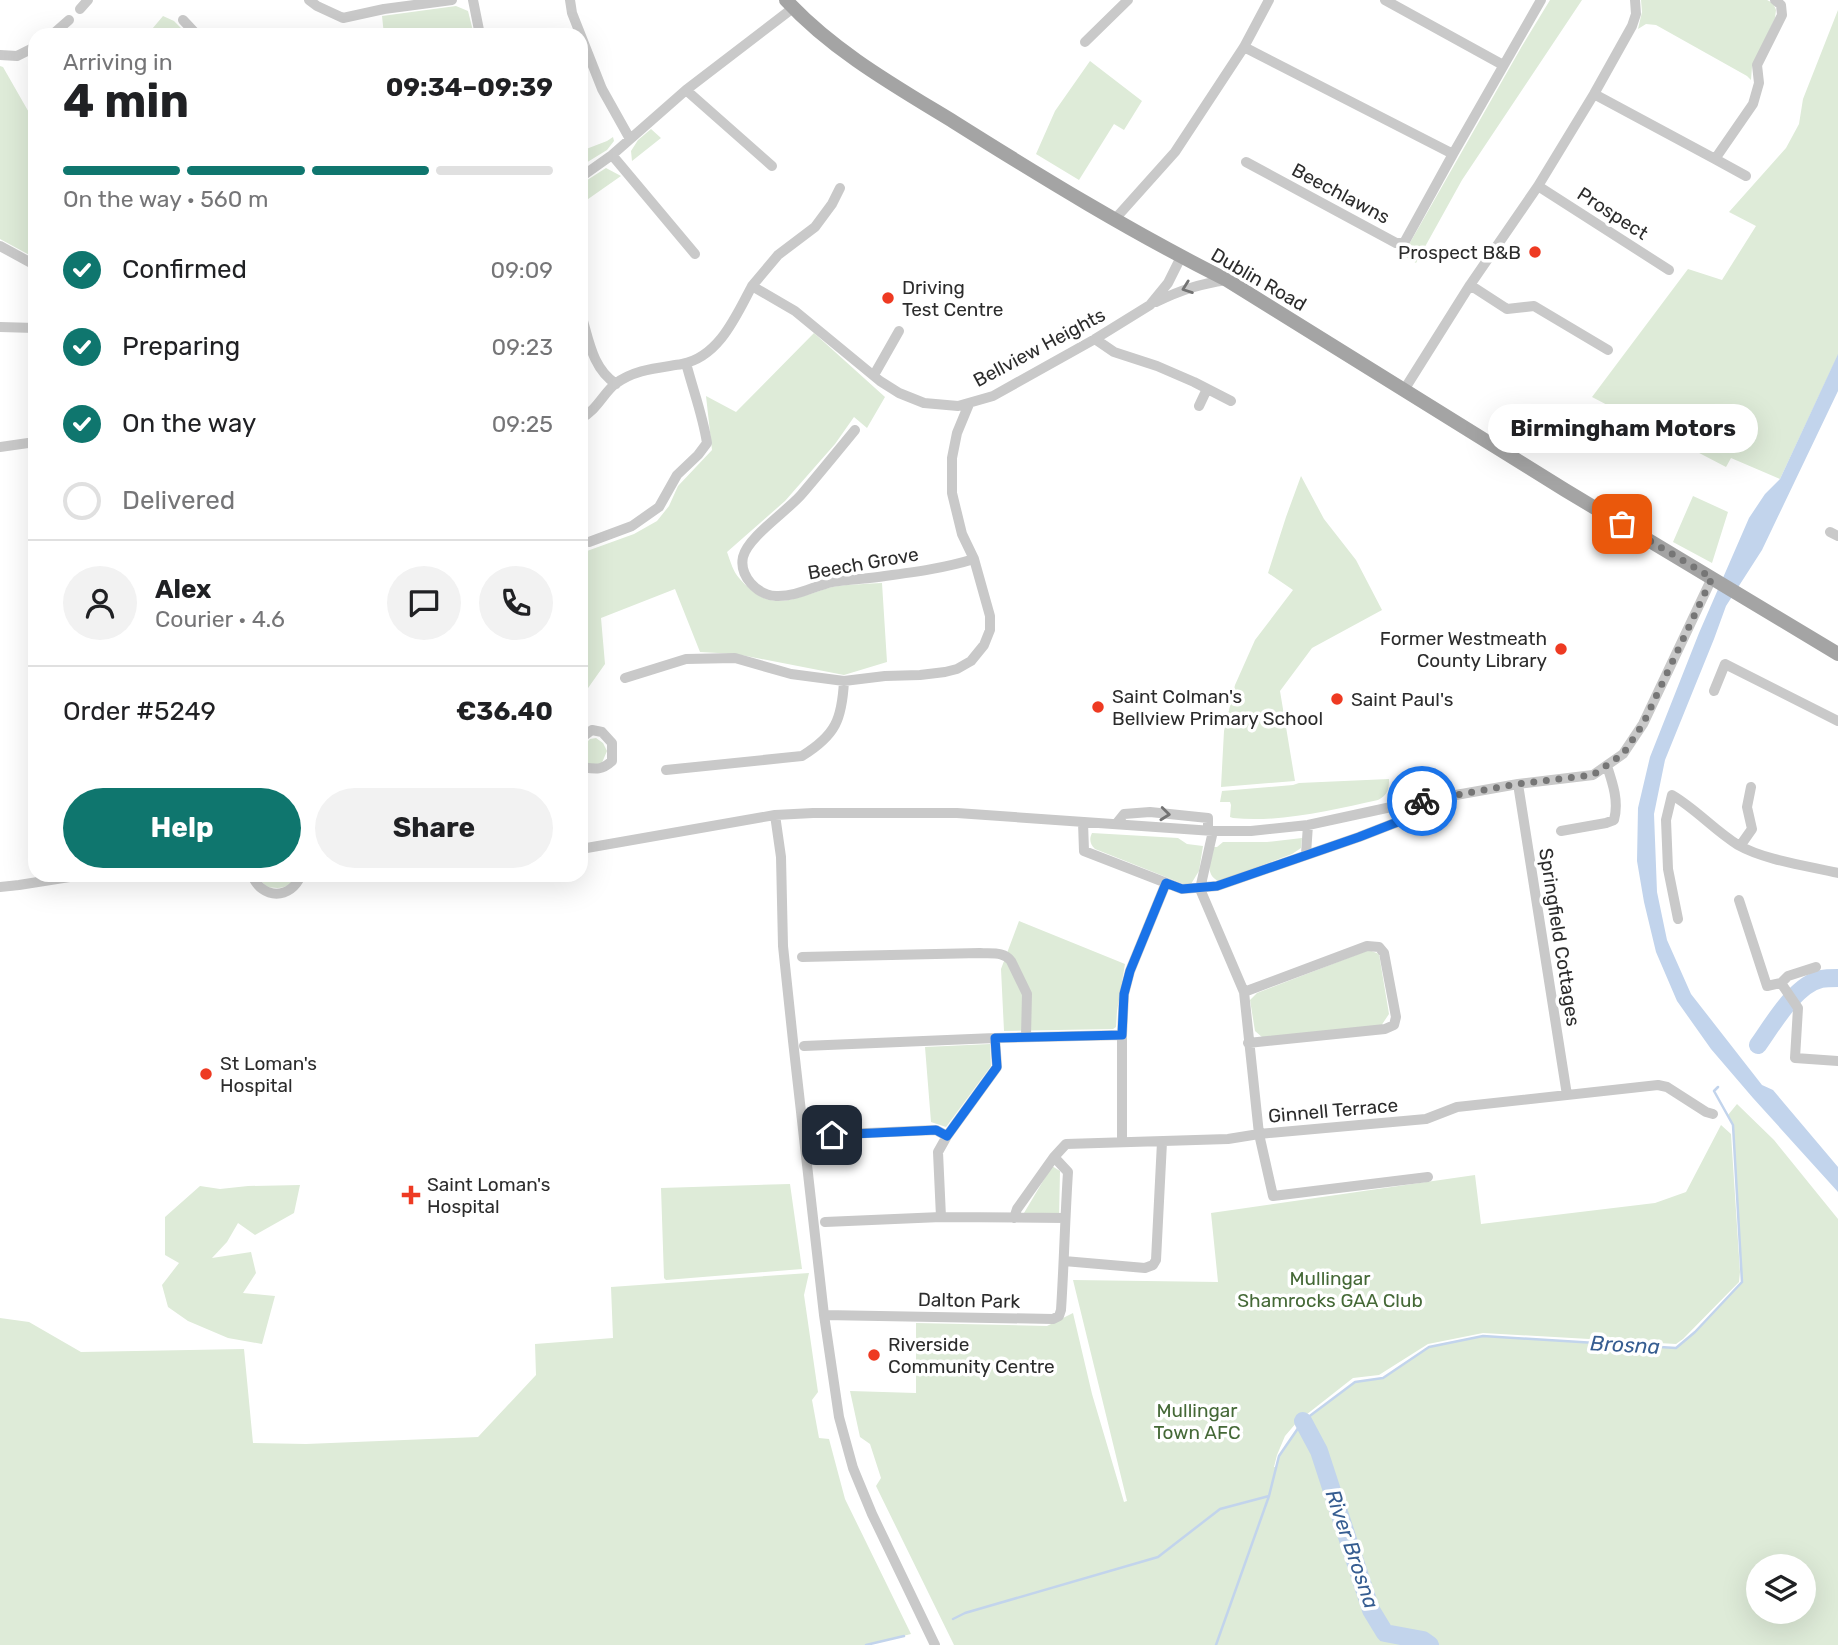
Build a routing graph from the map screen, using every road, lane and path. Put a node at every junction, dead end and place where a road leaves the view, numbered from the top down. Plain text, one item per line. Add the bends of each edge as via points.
1 (309, 0) edge
2 (452, 0) edge
3 (473, 0) edge
4 (570, 0) edge
5 (1128, 0) edge
6 (1269, 0) edge
7 (1385, 0) edge
8 (1541, 0) edge
9 (1635, 0) edge
10 (1775, 0) edge
11 (789, 4) edge
12 (383, 5) edge
13 (69, 20) dead end
14 (183, 20) dead end
15 (60, 28) edge
16 (190, 28) edge
17 (479, 28) edge
18 (578, 28) edge
19 (1085, 42) dead end
20 (1244, 47) junction
21 (28, 50) edge
22 (588, 54) edge
23 (0, 55) edge
24 (1503, 65) junction
25 (686, 90) junction
26 (1594, 93) junction
27 (630, 139) junction
28 (1453, 153) junction
29 (612, 155) junction
30 (1715, 159) junction
31 (1246, 162) dead end
32 (772, 166) dead end
33 (588, 172) edge
34 (1746, 176) dead end
35 (1538, 186) junction
36 (840, 188) dead end
37 (1115, 219) junction
38 (0, 246) edge
39 (695, 254) dead end
40 (1181, 257) junction
41 (28, 261) edge
42 (1670, 271) dead end
43 (1227, 280) junction
44 (1470, 285) junction
45 (752, 286) junction
46 (1150, 305) junction
47 (0, 327) edge
48 (28, 328) edge
49 (899, 331) dead end
50 (588, 338) edge
51 (1095, 339) junction
52 (1608, 351) dead end
53 (686, 363) junction
54 (874, 375) junction
55 (616, 384) junction
56 (1207, 388) junction
57 (1404, 390) junction
58 (1231, 401) dead end
59 (969, 404) junction
60 (1199, 406) dead end
61 (588, 413) edge
62 (855, 430) dead end
63 (28, 443) edge
64 (0, 447) edge
65 (589, 542) dead end
66 (974, 559) junction
67 (1716, 581) junction
68 (1838, 654) edge
69 (625, 678) dead end
70 (844, 681) junction
71 (1714, 691) dead end
72 (1838, 721) edge
73 (588, 733) edge
74 (1607, 766) junction
75 (588, 768) edge
76 (666, 770) dead end
77 (1518, 784) junction
78 (1751, 787) dead end
79 (1405, 804) junction
80 (775, 815) junction
81 (1083, 822) junction
82 (1308, 825) junction
83 (1210, 830) junction
84 (1561, 831) dead end
85 (1740, 846) junction
86 (588, 848) edge
87 (1306, 855) junction
88 (1838, 873) edge
89 (38, 882) edge
90 (255, 882) edge
91 (298, 882) edge
92 (1166, 883) junction
93 (0, 887) edge
94 (1200, 889) junction
95 (1739, 900) dead end
96 (1678, 919) dead end
97 (803, 957) dead end
98 (1816, 967) dead end
99 (1781, 983) junction
100 (1244, 992) junction
101 (1122, 1035) junction
102 (1026, 1036) junction
103 (995, 1038) junction
104 (1248, 1043) junction
105 (804, 1046) dead end
106 (1838, 1061) edge
107 (1567, 1095) junction
108 (1713, 1114) dead end
109 (1259, 1134) junction
110 (821, 1135) dead end
111 (947, 1136) junction
112 (1122, 1142) junction
113 (1162, 1142) junction
114 (1054, 1157) junction
115 (1428, 1177) dead end
116 (941, 1217) junction
117 (1014, 1218) junction
118 (1065, 1218) junction
119 (825, 1222) dead end
120 (1064, 1261) junction
121 (824, 1315) junction
122 (935, 1645) edge

1 - 12 street via 343,18
2 - 12 street
3 - 17 street
4 - 18 street
5 - 19 street
6 - 20 street
7 - 24 street
8 - 24 street, Beechlawns
9 - 26 street via 1632,26
10 - 30 street via 1782,15 1757,65 1759,83 1752,104
11 - 25 street
11 - 37 main road, Dublin Road via 839,48 886,80
13 - 15 street
14 - 16 street
20 - 28 street
20 - 37 street via 1175,152
21 - 23 street via 17,56
22 - 27 street
24 - 28 street, Beechlawns
25 - 27 street
25 - 32 street
26 - 30 street
26 - 35 street
27 - 29 street
28 - 31 street, Beechlawns via 1405,243 1396,243
29 - 33 street
29 - 39 street
30 - 34 street
35 - 42 street, Prospect
35 - 44 street
36 - 45 street via 815,227 778,255
37 - 40 main road, Dublin Road
38 - 41 street
40 - 43 main road, Dublin Road
40 - 46 street, Bellview Heights
43 -> 46 street via 1183,289
43 - 57 main road, Dublin Road
44 - 52 street via 1507,309 1534,306
44 - 57 street
45 - 53 street via 725,334 704,355
45 - 54 street, Bellview Heights via 795,311
46 - 51 street, Bellview Heights
47 - 48 street
49 - 54 street
50 - 55 street via 595,361
51 - 56 street via 1114,352
51 - 59 street, Bellview Heights via 993,396
53 - 55 street via 646,369
53 - 65 street via 707,443 677,475 659,508 632,526
54 - 59 street, Bellview Heights via 924,403
55 - 61 street
56 - 58 street
56 - 60 street
57 - 67 main road, Dublin Road
59 - 66 street via 952,458 952,493
62 - 66 street, Beech Grove via 799,497 749,545 742,570 751,583 760,592 793,595 817,585
63 - 64 street
66 - 70 street via 990,630 971,661 945,672
67 - 68 main road, Dublin Road
67 - 74 street via 1643,724 1623,754
69 - 70 street via 686,659 735,658 791,674
70 - 76 street via 843,706 834,729 802,756
71 - 72 street via 1725,664
73 - 75 street via 602,732 612,743 612,761 597,770
74 - 77 street via 1593,775
74 - 84 street via 1614,787 1614,820
77 - 79 street
77 - 107 street, Springfield Cottages
78 - 85 street via 1746,807 1752,830
79 - 82 street
79 - 87 street via 1400,821
80 - 81 street via 957,813
80 - 86 street
80 - 121 street via 785,959
81 - 83 street via 1115,824 1124,814 1150,813 1208,818
81 - 92 street via 1084,851
82 - 83 street
82 - 87 street
83 - 94 street
85 - 88 street
85 - 96 street via 1672,795 1667,820 1668,869
87 - 94 street
89 - 93 street
90 - 91 street via 277,894
92 - 94 street
92 - 101 street via 1130,971
94 - 100 street, Ginnell Terrace
95 - 99 street via 1767,986
97 - 102 street via 1002,954 1011,961 1027,994
98 - 99 street
99 - 106 street via 1798,1007 1795,1058
100 - 104 street, Ginnell Terrace
100 - 104 street via 1367,946 1379,947 1396,1017 1394,1025 1385,1029
101 - 102 street
101 - 112 street
102 - 103 street
103 - 105 street
103 - 111 street via 997,1067
104 - 109 street, Ginnell Terrace
107 - 108 street via 1658,1085
107 - 109 street, Ginnell Terrace via 1457,1107 1426,1119
109 - 113 street
109 - 115 street via 1273,1196
110 - 111 street via 936,1130
111 - 116 street via 939,1152
112 - 113 street
112 - 114 street via 1066,1144
113 - 120 street via 1153,1265
114 - 117 street
114 - 118 street, Dalton Park via 1068,1172
116 - 117 street
116 - 119 street
117 - 118 street
118 - 120 street, Dalton Park
120 - 121 street, Dalton Park via 1059,1316 1053,1318
121 - 122 street via 838,1417 853,1468

